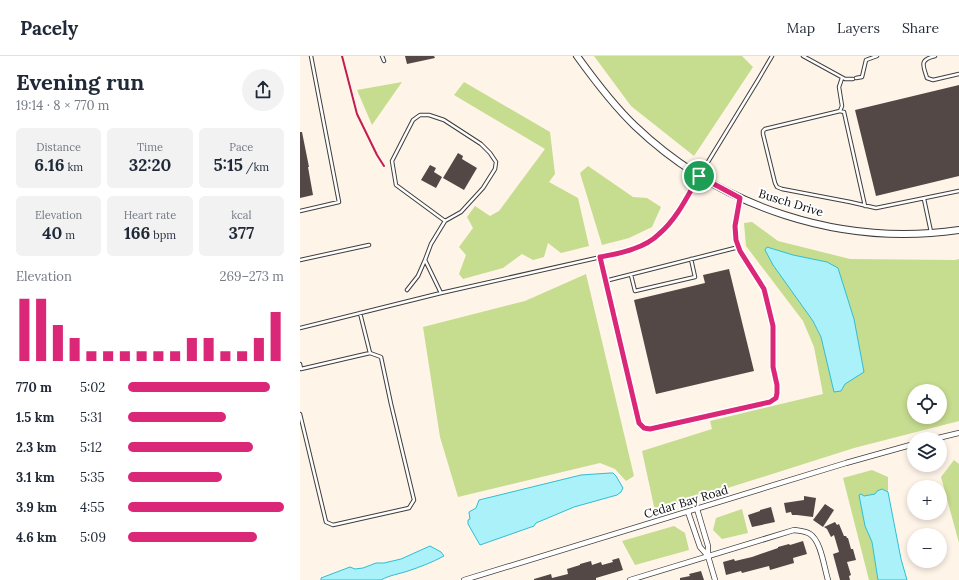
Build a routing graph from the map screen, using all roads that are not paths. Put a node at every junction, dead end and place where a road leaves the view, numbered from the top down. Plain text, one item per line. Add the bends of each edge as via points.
1 (311, 56) edge
2 (382, 56) edge
3 (577, 56) edge
4 (772, 56) edge
5 (803, 56) edge
6 (876, 56) edge
7 (935, 56) edge
8 (384, 61) dead end
9 (959, 74) edge
10 (842, 78) junction
11 (840, 111) junction
12 (699, 176) junction
13 (959, 191) edge
14 (740, 198) junction
15 (924, 199) junction
16 (865, 206) junction
17 (300, 211) edge
18 (445, 221) junction
19 (959, 230) edge
20 (931, 233) junction
21 (369, 245) dead end
22 (739, 246) junction
23 (600, 257) junction
24 (691, 259) junction
25 (300, 260) edge
26 (425, 260) junction
27 (631, 275) junction
28 (605, 281) junction
29 (407, 290) dead end
30 (440, 293) junction
31 (360, 313) junction
32 (300, 328) edge
33 (370, 353) junction
34 (300, 364) edge
35 (301, 369) edge
36 (300, 414) edge
37 (959, 433) edge
38 (947, 436) edge
39 (907, 446) edge
40 (697, 509) junction
41 (688, 512) junction
42 (708, 556) junction
43 (464, 580) edge
44 (630, 580) edge
45 (715, 580) edge
46 (828, 580) edge

1 - 17 lane via 339,202
2 - 8 lane
3 - 12 street, Busch Drive via 596,83 635,126 662,150
4 - 12 lane
5 - 10 lane
6 - 10 lane via 866,60 862,77
7 - 9 lane via 927,58 924,62 927,78 933,80
10 - 11 lane
11 - 16 lane via 845,115
11 - 16 lane via 763,131 775,183 782,189
12 - 14 street, Busch Drive
12 - 23 lane via 678,211 659,234 632,250
13 - 15 lane
14 - 20 street, Busch Drive via 774,212 837,228 888,234
14 - 22 lane via 735,226
15 - 16 lane via 876,208
15 - 20 lane
18 - 18 lane via 461,212 483,188 495,169 496,162 481,144 444,120 420,115 413,120 392,161 396,185
18 - 26 lane
19 - 20 street, Busch Drive
21 - 25 lane
22 - 24 lane
22 - 28 lane via 764,289 773,326 773,367 777,393 776,398 770,402 650,429 644,428 639,423
23 - 28 lane
23 - 30 lane
24 - 27 lane
24 - 27 lane via 694,277 635,291
26 - 29 lane via 418,276
26 - 30 lane
27 - 28 lane
30 - 31 lane
31 - 32 lane
31 - 33 lane
33 - 35 lane
33 - 36 lane via 381,357 414,500 409,508 333,525 326,522
34 - 35 lane
37 - 38 street
39 - 40 street, Cedar Bay Road
40 - 41 street, Cedar Bay Road
40 - 42 street via 708,546
41 - 42 street via 700,547
41 - 43 street, Cedar Bay Road
42 - 44 street
42 - 45 street
42 - 46 street via 794,530 803,531 814,537 819,545

